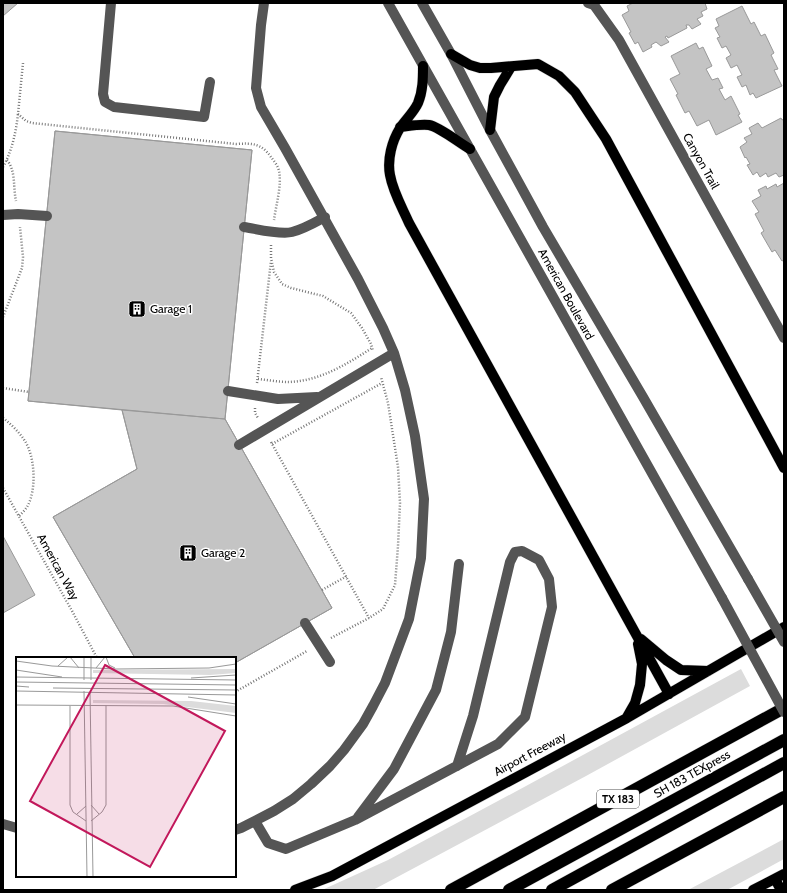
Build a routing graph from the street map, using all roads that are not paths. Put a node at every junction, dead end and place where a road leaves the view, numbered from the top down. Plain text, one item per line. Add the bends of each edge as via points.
1 (111, 3) edge
2 (264, 3) edge
3 (388, 3) edge
4 (422, 3) edge
5 (588, 3) edge
6 (451, 54) junction
7 (423, 66) junction
8 (511, 67) junction
9 (210, 82) dead end
10 (400, 128) junction
11 (490, 130) junction
12 (470, 149) junction
13 (3, 215) edge
14 (47, 216) dead end
15 (324, 217) junction
16 (244, 227) dead end
17 (784, 338) edge
18 (394, 353) junction
19 (228, 391) dead end
20 (319, 397) junction
21 (239, 445) dead end
22 (784, 468) edge
23 (459, 564) dead end
24 (305, 623) dead end
25 (784, 627) edge
26 (636, 634) junction
27 (784, 642) edge
28 (330, 662) dead end
29 (708, 671) junction
30 (668, 694) junction
31 (784, 708) edge
32 (784, 712) edge
33 (627, 718) junction
34 (784, 740) edge
35 (784, 763) edge
36 (457, 766) junction
37 (784, 797) edge
38 (355, 820) junction
39 (255, 821) junction
40 (3, 824) edge
41 (16, 828) edge
42 (236, 830) edge
43 (779, 876) edge
44 (295, 890) edge
45 (451, 890) edge
46 (509, 890) edge
47 (552, 890) edge
48 (612, 890) edge
49 (753, 890) edge
50 (781, 890) edge

1 - 9 street via 103,94 106,102 114,107 204,117
2 - 15 street via 256,88 260,107
3 - 7 street, American Boulevard
4 - 6 street, American Boulevard
5 - 17 street, Canyon Trail via 594,5 618,40
6 - 8 main road via 480,68
6 - 11 street, American Boulevard
7 - 10 main road via 418,103
7 - 12 street, American Boulevard
8 - 11 main road via 494,97
8 - 22 main road via 538,64 559,76 575,92 606,139
10 - 12 main road via 429,125
10 - 26 main road via 393,143 389,166 394,189 409,223
11 - 27 street, American Boulevard, bridge
12 - 32 street, American Boulevard, bridge
13 - 14 street
15 - 16 street via 291,232
15 - 18 street via 358,278
18 - 20 street
18 - 39 street via 406,390 424,499 421,558 409,619 382,689 363,724 344,750 293,799
19 - 20 street via 278,399
20 - 21 street
23 - 38 street via 451,632 436,690 394,769
24 - 28 street
25 - 29 main road, Airport Freeway
26 - 29 main road via 680,670
26 - 30 main road
26 - 33 main road via 642,664 640,685
29 - 30 main road, Airport Freeway
30 - 33 main road, Airport Freeway
31 - 45 highway, TX 183
33 - 44 main road, Airport Freeway via 332,876
34 - 46 highway, SH 183 TEXpress
35 - 47 highway
36 - 36 street via 498,744 525,717 552,607 549,579 539,560 522,550 515,552 510,562 473,716
36 - 38 street
37 - 48 highway
38 - 39 street via 286,850 268,843
39 - 42 street
40 - 41 street
43 - 49 main road
43 - 50 main road

